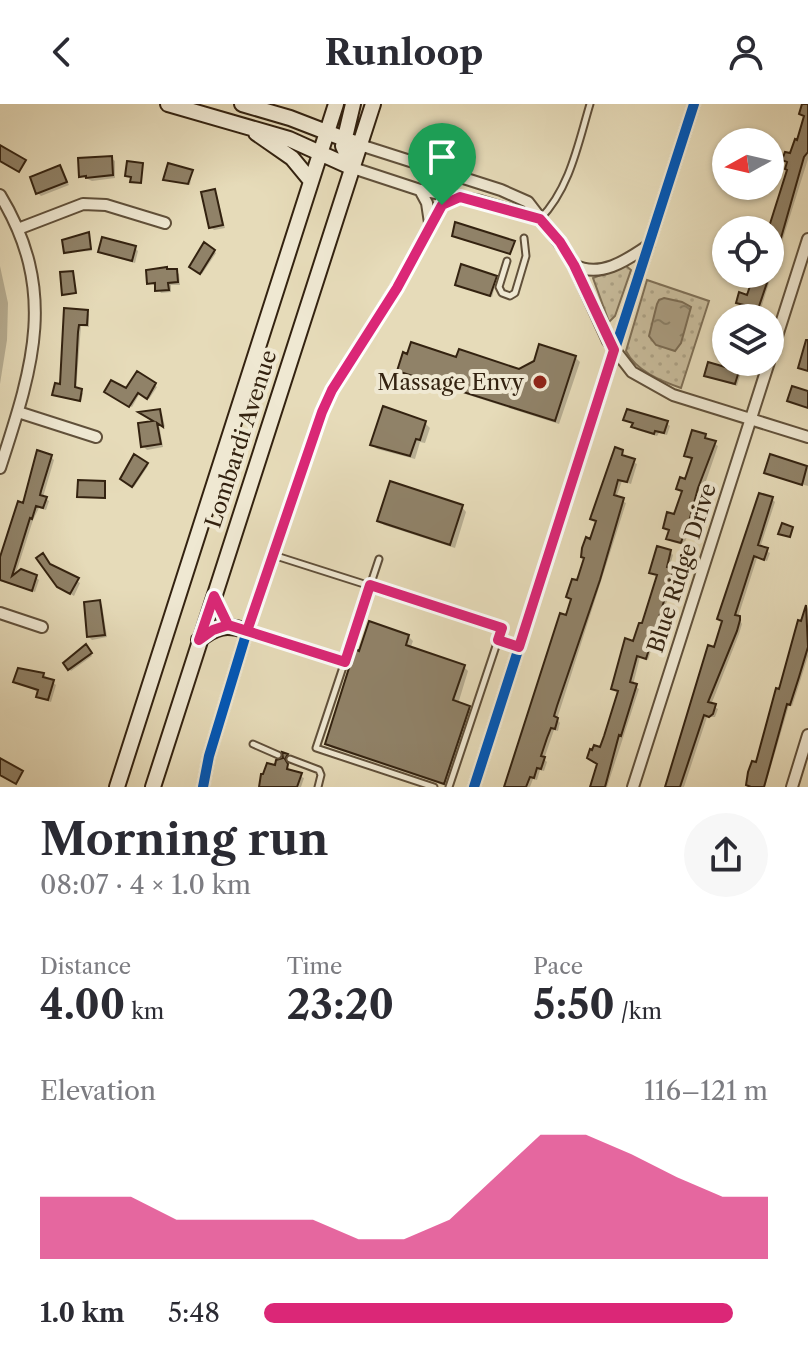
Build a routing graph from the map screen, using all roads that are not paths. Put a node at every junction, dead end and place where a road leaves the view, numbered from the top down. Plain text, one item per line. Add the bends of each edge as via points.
1 (168, 104) edge
2 (242, 104) edge
3 (336, 104) edge
4 (353, 104) edge
5 (373, 104) edge
6 (590, 104) edge
7 (694, 104) edge
8 (250, 128) junction
9 (327, 132) junction
10 (343, 138) junction
11 (360, 145) junction
12 (321, 152) junction
13 (353, 168) junction
14 (311, 181) junction
15 (420, 190) junction
16 (0, 195) edge
17 (460, 197) junction
18 (540, 219) junction
19 (165, 223) dead end
20 (429, 225) junction
21 (18, 229) junction
22 (524, 238) dead end
23 (808, 239) edge
24 (650, 245) junction
25 (507, 261) dead end
26 (574, 265) junction
27 (784, 313) edge
28 (614, 350) junction
29 (764, 376) edge
30 (18, 412) junction
31 (750, 419) junction
32 (96, 437) dead end
33 (808, 437) edge
34 (0, 468) edge
35 (272, 554) junction
36 (379, 559) dead end
37 (370, 585) junction
38 (214, 596) junction
39 (0, 613) edge
40 (228, 625) junction
41 (42, 627) dead end
42 (247, 631) junction
43 (199, 640) junction
44 (498, 640) junction
45 (519, 647) junction
46 (345, 662) junction
47 (808, 735) edge
48 (253, 744) dead end
49 (278, 755) dead end
50 (290, 759) dead end
51 (117, 787) edge
52 (153, 787) edge
53 (203, 787) edge
54 (318, 787) edge
55 (434, 787) edge
56 (449, 787) edge
57 (474, 787) edge
58 (633, 787) edge
59 (792, 787) edge

1 - 8 main road
2 - 9 main road
3 - 9 main road, Lombardi Avenue
4 - 10 main road
5 - 11 main road, Lombardi Avenue
6 - 18 lane via 561,194
7 - 24 street
8 - 12 main road
8 - 14 main road via 292,158
9 - 10 main road
9 - 12 main road, Lombardi Avenue
10 - 11 main road
10 - 13 main road
11 - 13 main road, Lombardi Avenue
11 - 18 street via 515,195 532,205
12 - 13 main road
12 - 14 main road, Lombardi Avenue
13 - 15 street
13 - 38 main road, Lombardi Avenue
14 - 51 main road, Lombardi Avenue
15 - 17 street
15 - 20 street
16 - 21 street
17 - 18 street
17 - 20 street via 442,205
18 - 26 street
19 - 21 street via 106,205 83,204
20 - 35 street via 325,404
21 - 30 street via 36,310 31,364
22 - 25 lane via 526,256 510,296 499,287
23 - 27 street, Blue Ridge Drive
24 - 26 street via 604,269
24 - 28 street
26 - 28 street
28 - 31 street via 632,372 663,390
28 - 45 street
29 - 31 street, Blue Ridge Drive
30 - 32 street
30 - 34 street
31 - 33 street
31 - 58 street, Blue Ridge Drive
35 - 37 lane
35 - 42 street
36 - 37 lane
37 - 44 lane via 502,628
37 - 46 lane
38 - 40 main road
38 - 43 main road, Lombardi Avenue
39 - 41 street
40 - 42 main road
40 - 43 main road
42 - 46 lane
42 - 53 street
43 - 52 main road, Lombardi Avenue
44 - 45 lane
44 - 56 lane
45 - 57 street
46 - 55 lane via 316,748
47 - 59 street
48 - 49 lane
50 - 54 lane via 319,770

